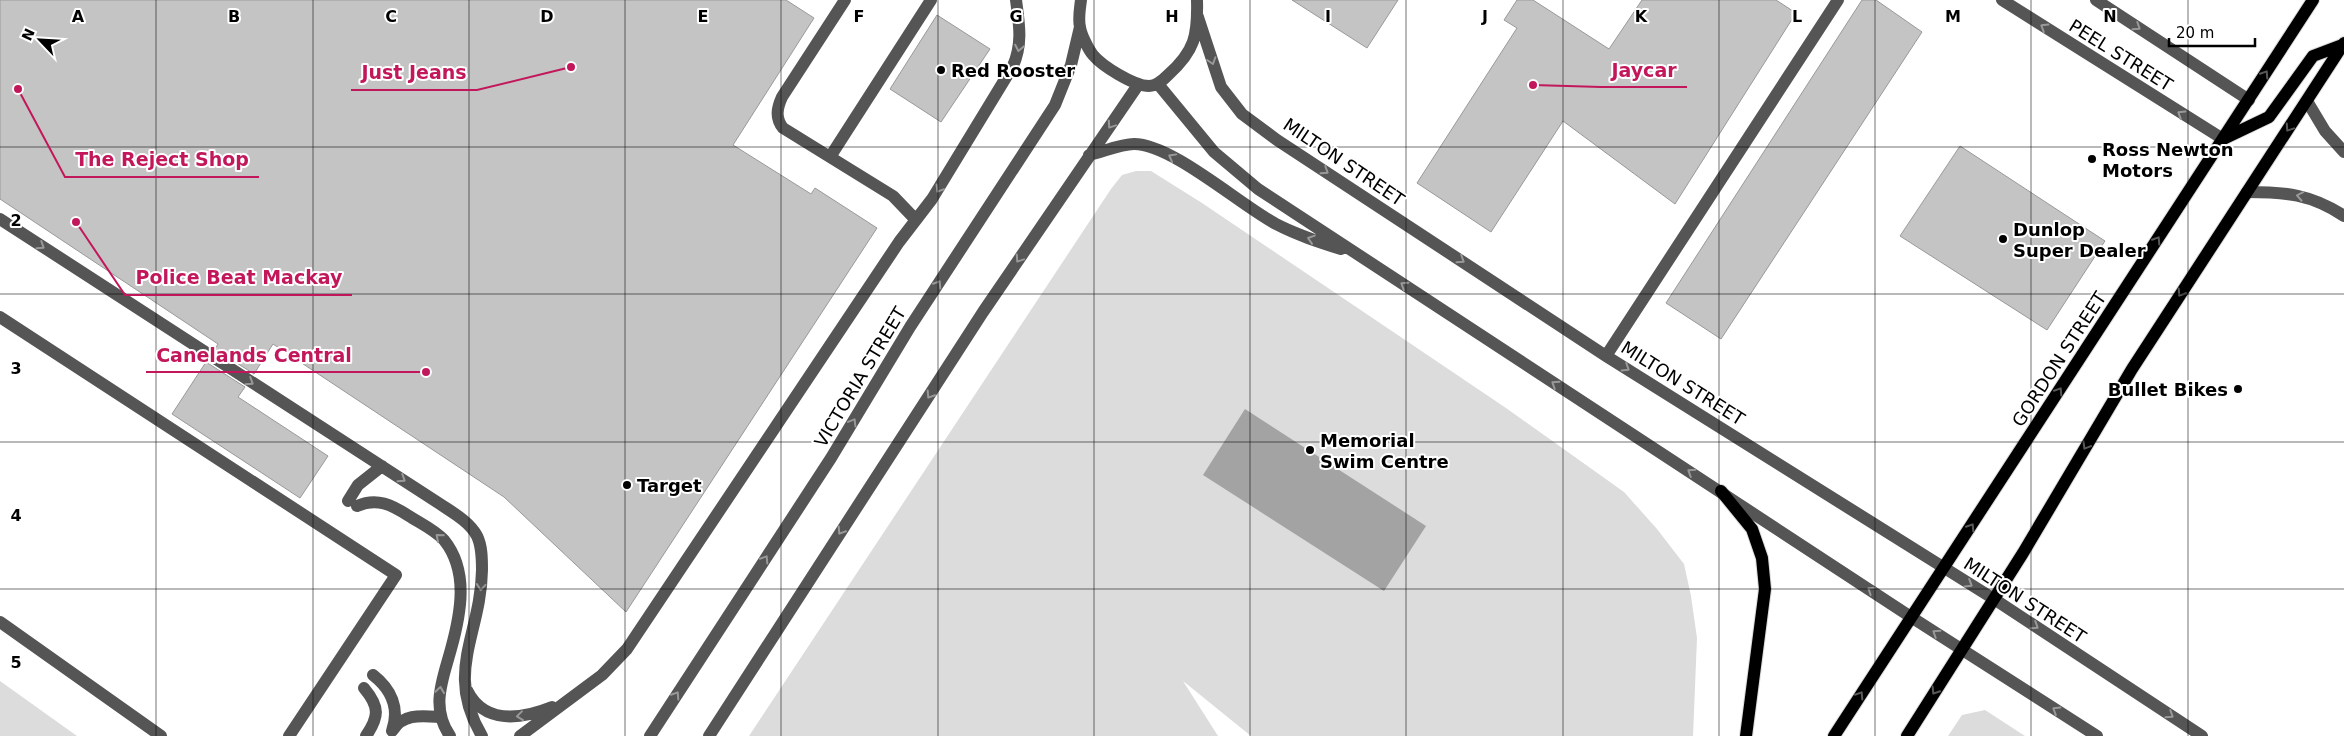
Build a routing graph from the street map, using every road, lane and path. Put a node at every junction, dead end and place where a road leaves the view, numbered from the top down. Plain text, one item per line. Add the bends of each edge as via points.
1 (845, 0) edge
2 (931, 0) edge
3 (1016, 0) edge
4 (1081, 0) edge
5 (1197, 0) edge
6 (1838, 0) edge
7 (2002, 0) edge
8 (2096, 0) edge
9 (2313, 0) edge
10 (1197, 14) junction
11 (1080, 27) junction
12 (2343, 44) edge
13 (1138, 84) junction
14 (1158, 84) junction
15 (2248, 100) junction
16 (2307, 101) junction
17 (2223, 140) junction
18 (2344, 152) edge
19 (1090, 155) junction
20 (830, 157) junction
21 (2246, 192) junction
22 (2344, 216) edge
23 (0, 219) edge
24 (916, 220) junction
25 (1357, 255) junction
26 (0, 317) edge
27 (1606, 356) junction
28 (382, 466) junction
29 (1721, 491) junction
30 (1944, 568) junction
31 (1994, 599) junction
32 (1911, 617) junction
33 (0, 622) edge
34 (1962, 650) junction
35 (465, 674) junction
36 (373, 675) dead end
37 (364, 688) dead end
38 (566, 701) junction
39 (440, 717) junction
40 (390, 733) edge
41 (162, 736) edge
42 (289, 736) edge
43 (366, 736) edge
44 (450, 736) edge
45 (482, 736) edge
46 (520, 736) edge
47 (650, 736) edge
48 (709, 736) edge
49 (1746, 736) edge
50 (1834, 736) edge
51 (1907, 736) edge
52 (2097, 736) edge
53 (2202, 736) edge

1 - 20 street via 782,98 777,116 783,128
2 - 20 street
3 -> 24 street via 1021,32 1018,55 932,199
4 - 11 street, VICTORIA STREET
5 - 10 street
6 - 27 street
17 -> 7 street, PEEL STREET
8 -> 15 street, PEEL STREET
15 -> 9 main road, GORDON STREET
10 - 14 street via 1192,48
10 -> 27 street, MILTON STREET via 1221,87 1242,114
11 - 13 street via 1093,55
47 -> 11 street, VICTORIA STREET via 1055,105 1071,65
12 - 16 main road
12 - 17 main road via 2313,56 2269,117
13 - 14 street
13 -> 19 street
14 - 25 street via 1214,152 1232,168
15 - 17 main road, GORDON STREET
16 - 18 street via 2325,131
16 -> 21 main road
30 -> 17 main road, GORDON STREET
25 -> 19 street via 1275,224 1154,147 1133,144
19 -> 48 street via 983,312
20 - 24 street via 893,196
22 -> 21 street via 2314,199 2280,192
21 -> 31 main road via 2132,369
23 -> 28 street
24 - 38 street via 627,649 602,675
29 -> 25 street
26 - 42 street via 396,575
27 -> 30 street, MILTON STREET
28 -> 35 street via 440,504 477,536 481,586
39 -> 28 street via 440,685 453,640 461,577 455,558 439,535 394,506 376,502 352,504 358,485
32 -> 29 street
29 - 49 main road via 1752,528 1763,565 1765,589
30 -> 31 street, MILTON STREET
30 - 32 main road, GORDON STREET
31 - 34 main road
31 -> 53 street, MILTON STREET
34 -> 32 street
50 -> 32 main road, GORDON STREET
33 - 41 street
34 -> 51 main road
52 -> 34 street
38 -> 35 street via 522,716 497,715 481,708 473,700 467,690
35 - 45 street via 468,708
36 - 40 street via 387,689 394,704 396,718
37 - 43 street via 375,706 374,723
38 - 46 street
39 - 40 street via 408,718 396,724
39 - 44 street

